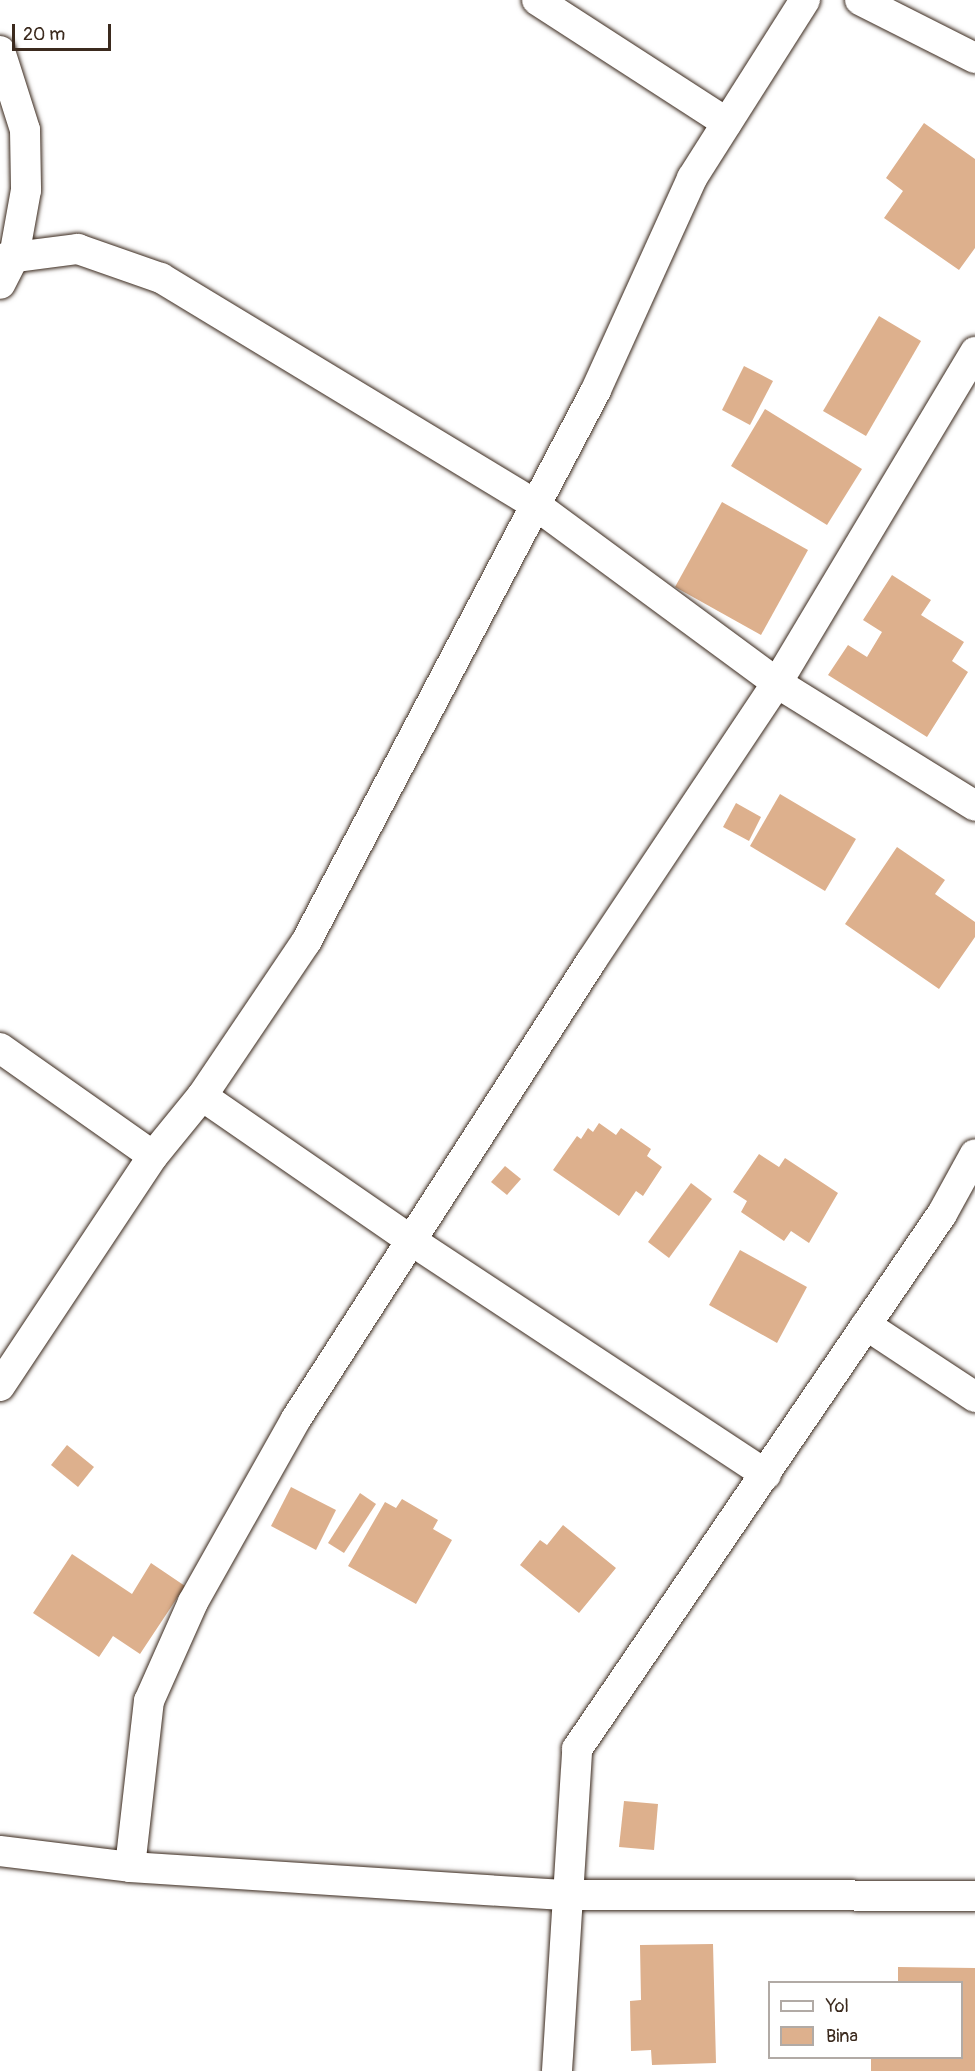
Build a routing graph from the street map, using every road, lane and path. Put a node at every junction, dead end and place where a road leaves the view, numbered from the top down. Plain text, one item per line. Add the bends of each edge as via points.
1 (537, 0) edge
2 (805, 0) edge
3 (860, 0) edge
4 (0, 51) edge
5 (975, 58) edge
6 (727, 123) junction
7 (7, 258) edge
8 (0, 284) edge
9 (975, 352) edge
10 (537, 506) junction
11 (777, 683) junction
12 (975, 806) edge
13 (0, 1048) edge
14 (202, 1096) junction
15 (975, 1154) edge
16 (153, 1156) junction
17 (411, 1241) junction
18 (866, 1325) junction
19 (0, 1386) edge
20 (975, 1397) edge
21 (766, 1474) junction
22 (0, 1851) edge
23 (130, 1867) junction
24 (567, 1895) junction
25 (975, 1896) edge
26 (557, 2071) edge

1 - 6 street
2 - 6 street
3 - 5 street
4 - 7 street via 25,130 26,190
6 - 10 street via 692,178 596,390
7 - 8 street
7 - 10 street via 78,249 161,278
9 - 11 street
10 - 11 street
10 - 14 street via 306,942
11 - 12 street
11 - 17 street
13 - 16 street
14 - 16 street
14 - 17 street
15 - 18 street via 942,1214
16 - 19 street
17 - 21 street
17 - 23 street via 296,1419 193,1602 149,1701
18 - 20 street
18 - 21 street
21 - 24 street via 576,1749
22 - 23 street
23 - 24 street
24 - 25 street
24 - 26 street

